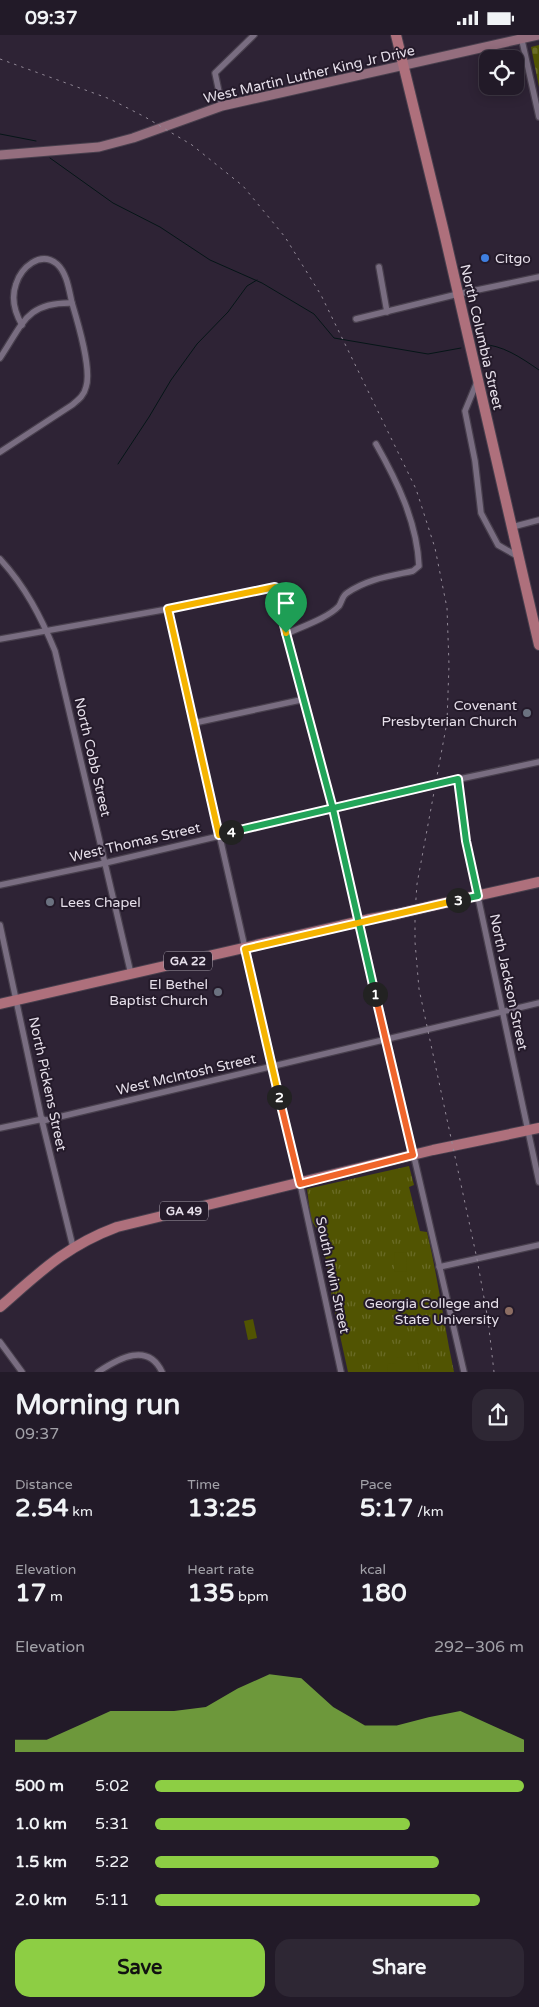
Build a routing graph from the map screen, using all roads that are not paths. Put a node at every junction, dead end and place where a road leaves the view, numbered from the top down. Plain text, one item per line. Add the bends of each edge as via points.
1 (254, 35) edge
2 (396, 35) edge
3 (538, 35) edge
4 (521, 37) edge
5 (404, 66) junction
6 (222, 106) junction
7 (539, 117) edge
8 (0, 155) edge
9 (379, 267) dead end
10 (539, 277) edge
11 (458, 293) junction
12 (72, 303) junction
13 (387, 313) junction
14 (356, 319) dead end
15 (22, 325) junction
16 (0, 358) edge
17 (478, 379) junction
18 (376, 444) dead end
19 (0, 452) edge
20 (539, 520) edge
21 (512, 527) junction
22 (519, 557) junction
23 (0, 559) edge
24 (168, 609) junction
25 (46, 630) junction
26 (286, 633) junction
27 (0, 639) edge
28 (539, 645) edge
29 (305, 699) junction
30 (194, 723) junction
31 (539, 761) edge
32 (458, 779) junction
33 (333, 809) junction
34 (219, 835) junction
35 (105, 863) junction
36 (539, 882) edge
37 (0, 885) edge
38 (478, 896) junction
39 (0, 925) edge
40 (245, 949) junction
41 (130, 974) junction
42 (16, 1001) junction
43 (539, 1003) edge
44 (0, 1004) edge
45 (504, 1012) junction
46 (386, 1040) junction
47 (272, 1067) junction
48 (43, 1120) junction
49 (0, 1128) edge
50 (534, 1129) edge
51 (413, 1155) junction
52 (539, 1183) edge
53 (300, 1184) junction
54 (539, 1245) edge
55 (73, 1247) junction
56 (439, 1267) junction
57 (0, 1307) edge
58 (0, 1341) edge
59 (22, 1372) edge
60 (98, 1372) edge
61 (162, 1372) edge
62 (341, 1372) edge
63 (464, 1372) edge

1 - 6 street via 215,73
2 - 5 main road, North Columbia Street
3 - 4 main road, West Martin Luther King Jr Drive
4 - 5 main road, West Martin Luther King Jr Drive
4 - 7 street
5 - 6 main road, West Martin Luther King Jr Drive
5 - 11 main road, North Columbia Street
6 - 8 main road, West Martin Luther King Jr Drive via 99,147
9 - 13 street
10 - 11 street
11 - 13 street
11 - 17 main road, North Columbia Street
12 - 15 street via 42,306 31,313
12 - 15 street via 64,272 56,263 35,260 26,266 16,284 14,305
12 - 19 street via 87,371 86,390 72,405
13 - 14 street
15 - 16 street
17 - 21 main road, North Columbia Street
17 - 22 street via 466,411 480,513 498,545
18 - 26 street via 408,512 419,566 413,571 363,583 344,595 331,611
20 - 21 street
21 - 22 main road, North Columbia Street
22 - 28 main road, North Columbia Street
23 - 25 street, North Cobb Street via 26,591
24 - 25 street
24 - 26 street via 275,587
24 - 30 street, South Irwin Street
25 - 27 street
25 - 35 street, North Cobb Street via 55,651
26 - 29 street
29 - 30 street
29 - 33 street
30 - 34 street, South Irwin Street
31 - 32 street, West Thomas Street
32 - 33 street, West Thomas Street, bridge
32 - 38 street, North Jackson Street via 466,841
33 - 34 street, West Thomas Street
33 - 46 street
34 - 35 street, West Thomas Street
34 - 40 street, South Irwin Street
35 - 37 street, West Thomas Street
35 - 41 street, North Cobb Street
36 - 38 main road, GA 22
38 - 40 main road, GA 22, bridge
38 - 45 street, North Jackson Street
39 - 42 street, North Pickens Street
40 - 41 main road, GA 22
40 - 47 street, South Irwin Street
41 - 42 main road, GA 22
42 - 44 main road, GA 22
42 - 48 street, North Pickens Street
43 - 45 street, West McIntosh Street
45 - 46 street, West McIntosh Street
45 - 50 street, North Jackson Street
46 - 47 street, West McIntosh Street
46 - 51 street
47 - 48 street, West McIntosh Street
47 - 53 street, South Irwin Street
48 - 49 street, West McIntosh Street
48 - 55 street, North Pickens Street
50 - 51 main road, GA 49
50 - 52 street, North Jackson Street
51 - 53 main road, GA 49
51 - 56 street
53 - 55 main road, GA 49 via 117,1227
53 - 62 street, South Irwin Street
54 - 56 street
55 - 57 main road, GA 49 via 42,1269
56 - 63 street
58 - 59 street
60 - 61 street via 121,1358 146,1355

